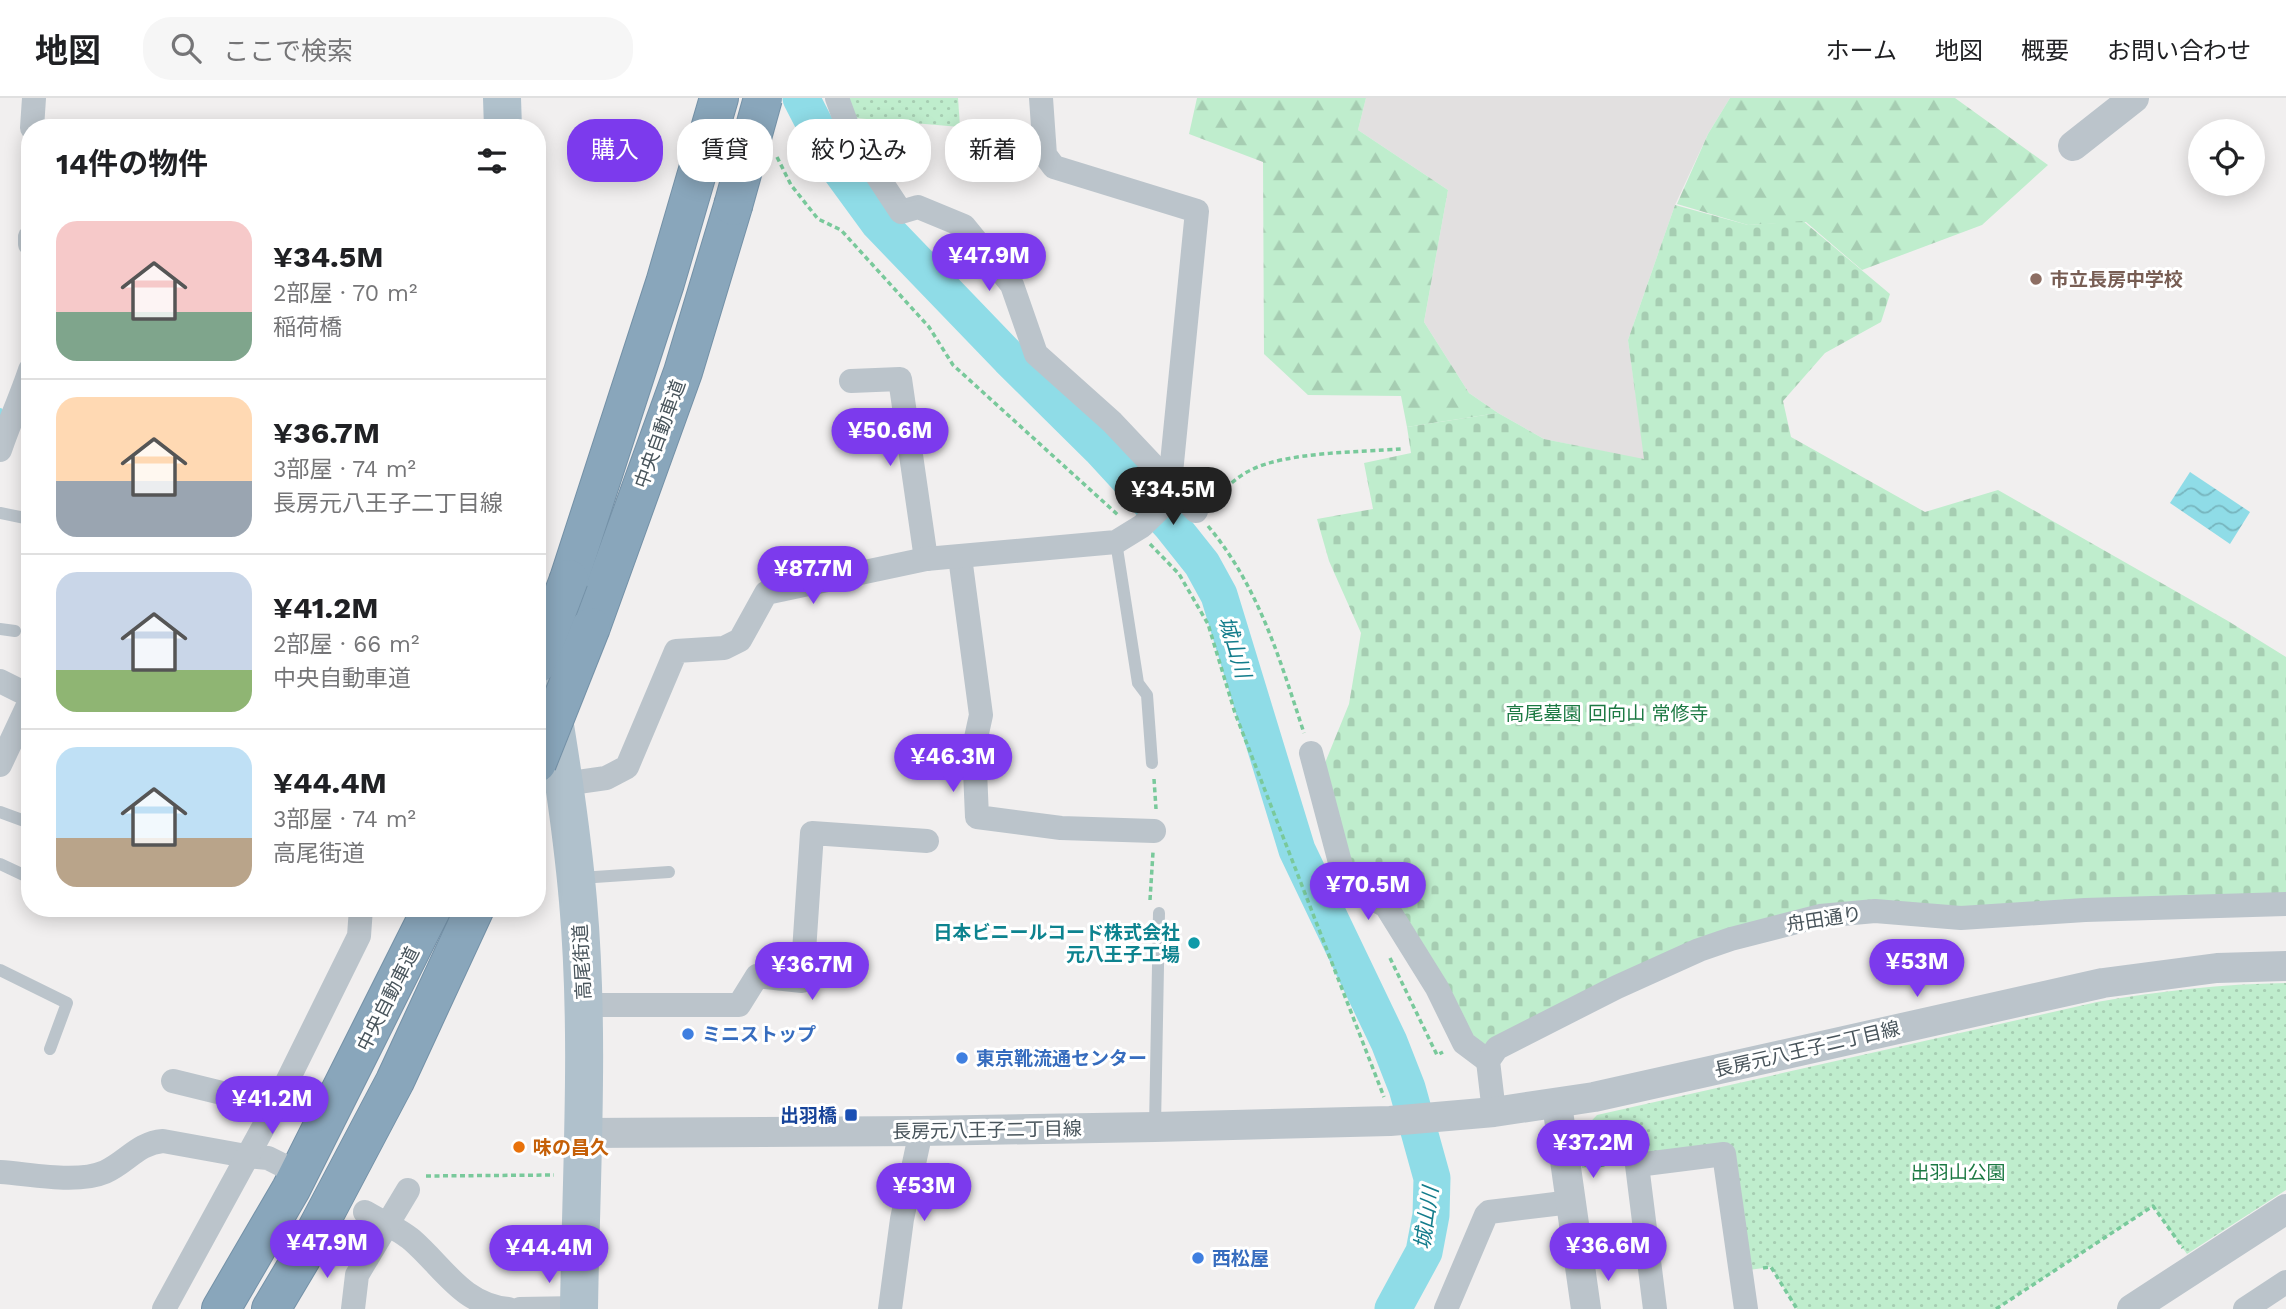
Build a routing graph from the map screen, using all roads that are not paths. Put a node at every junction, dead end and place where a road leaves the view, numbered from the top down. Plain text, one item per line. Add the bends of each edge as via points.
1 (34, 98) edge
2 (502, 98) edge
3 (763, 98) edge
4 (837, 98) edge
5 (1041, 98) edge
6 (2134, 98) edge
7 (717, 105) edge
8 (33, 119) edge
9 (503, 119) edge
10 (2073, 146) dead end
11 (850, 381) dead end
12 (21, 411) edge
13 (0, 450) edge
14 (1173, 491) junction
15 (1196, 511) road end
16 (0, 513) edge
17 (21, 517) edge
18 (1131, 533) junction
19 (960, 557) junction
20 (926, 559) junction
21 (0, 629) edge
22 (15, 631) dead end
23 (546, 640) edge
24 (0, 681) edge
25 (21, 693) edge
26 (21, 718) edge
27 (546, 718) edge
28 (1311, 753) road end
29 (1152, 763) dead end
30 (0, 765) edge
31 (551, 773) edge
32 (0, 812) edge
33 (21, 820) edge
34 (1154, 831) dead end
35 (927, 841) dead end
36 (0, 864) edge
37 (669, 872) dead end
38 (21, 874) edge
39 (576, 878) junction
40 (2286, 904) edge
41 (1159, 913) dead end
42 (360, 917) edge
43 (427, 917) edge
44 (471, 917) edge
45 (2286, 966) edge
46 (0, 970) edge
47 (584, 1005) junction
48 (50, 1049) dead end
49 (1488, 1061) junction
50 (173, 1081) dead end
51 (1557, 1104) junction
52 (275, 1106) junction
53 (1494, 1112) junction
54 (1155, 1127) junction
55 (921, 1131) junction
56 (584, 1133) junction
57 (246, 1156) junction
58 (284, 1167) dead end
59 (0, 1172) edge
60 (408, 1190) road end
61 (1571, 1202) junction
62 (2286, 1209) edge
63 (365, 1212) dead end
64 (387, 1225) junction
65 (357, 1275) junction
66 (2286, 1282) edge
67 (164, 1309) edge
68 (221, 1309) edge
69 (271, 1309) edge
70 (336, 1309) edge
71 (353, 1309) edge
72 (508, 1309) edge
73 (520, 1309) edge
74 (579, 1309) edge
75 (890, 1309) edge
76 (1446, 1309) edge
77 (1586, 1309) edge
78 (1655, 1309) edge
79 (1746, 1309) edge
80 (2132, 1309) edge
81 (2245, 1309) edge

1 - 8 street
2 - 9 main road
3 - 31 highway, 中央自動車道, bridge via 683,372 591,626
4 - 14 street via 850,136 901,212 918,207 964,226 1012,285 1036,354 1112,422
5 - 14 street via 1045,155 1054,167 1197,211
6 - 10 street
7 - 23 highway, 中央自動車道, bridge via 665,283
11 - 20 street via 900,379
12 - 13 street via 12,416
14 - 15 street
14 - 18 street
16 - 17 lane
18 - 19 street
18 - 29 lane via 1138,683 1147,695
19 - 20 street
19 - 34 street via 981,715 974,747 977,817 1061,828
20 - 31 street via 766,593 740,640 724,648 676,651 627,768 606,778
21 - 22 lane
24 - 25 street
26 - 30 street
27 - 31 main road, 高尾街道
28 - 49 street via 1346,885 1386,906 1437,988 1464,1043
31 - 39 main road, 高尾街道
32 - 33 lane
35 - 47 street via 812,833 802,981 757,975 739,1005
36 - 38 lane
37 - 39 lane
39 - 47 main road, 高尾街道
40 - 49 street, 舟田通り via 2085,909 1961,918 1875,911 1819,916 1699,950 1497,1048
41 - 54 lane
42 - 52 street via 359,936
43 - 68 highway, 中央自動車道 via 291,1189
44 - 69 highway, 中央自動車道 via 395,1081
45 - 51 street, 長房元八王子二丁目線 via 2217,968 2103,983
46 - 48 lane via 68,1003
47 - 56 main road, 高尾街道
49 - 53 street
50 - 52 street
51 - 53 street, 長房元八王子二丁目線
51 - 61 street
52 - 57 street
53 - 54 street, 長房元八王子二丁目線 via 1452,1116 1388,1112
54 - 55 street, 長房元八王子二丁目線
55 - 56 street, 長房元八王子二丁目線
55 - 75 street via 902,1219
56 - 74 main road, 高尾街道
57 - 58 street via 268,1158
57 - 59 street via 163,1141 149,1142 106,1171 84,1178
57 - 67 street
60 - 64 street
61 - 76 street via 1486,1214
61 - 77 street
62 - 80 street
63 - 64 street
64 - 65 street
64 - 72 street via 410,1239 470,1297
65 - 70 street
65 - 71 street
66 - 81 street
73 - 74 street
78 - 79 street via 1637,1165 1724,1154

